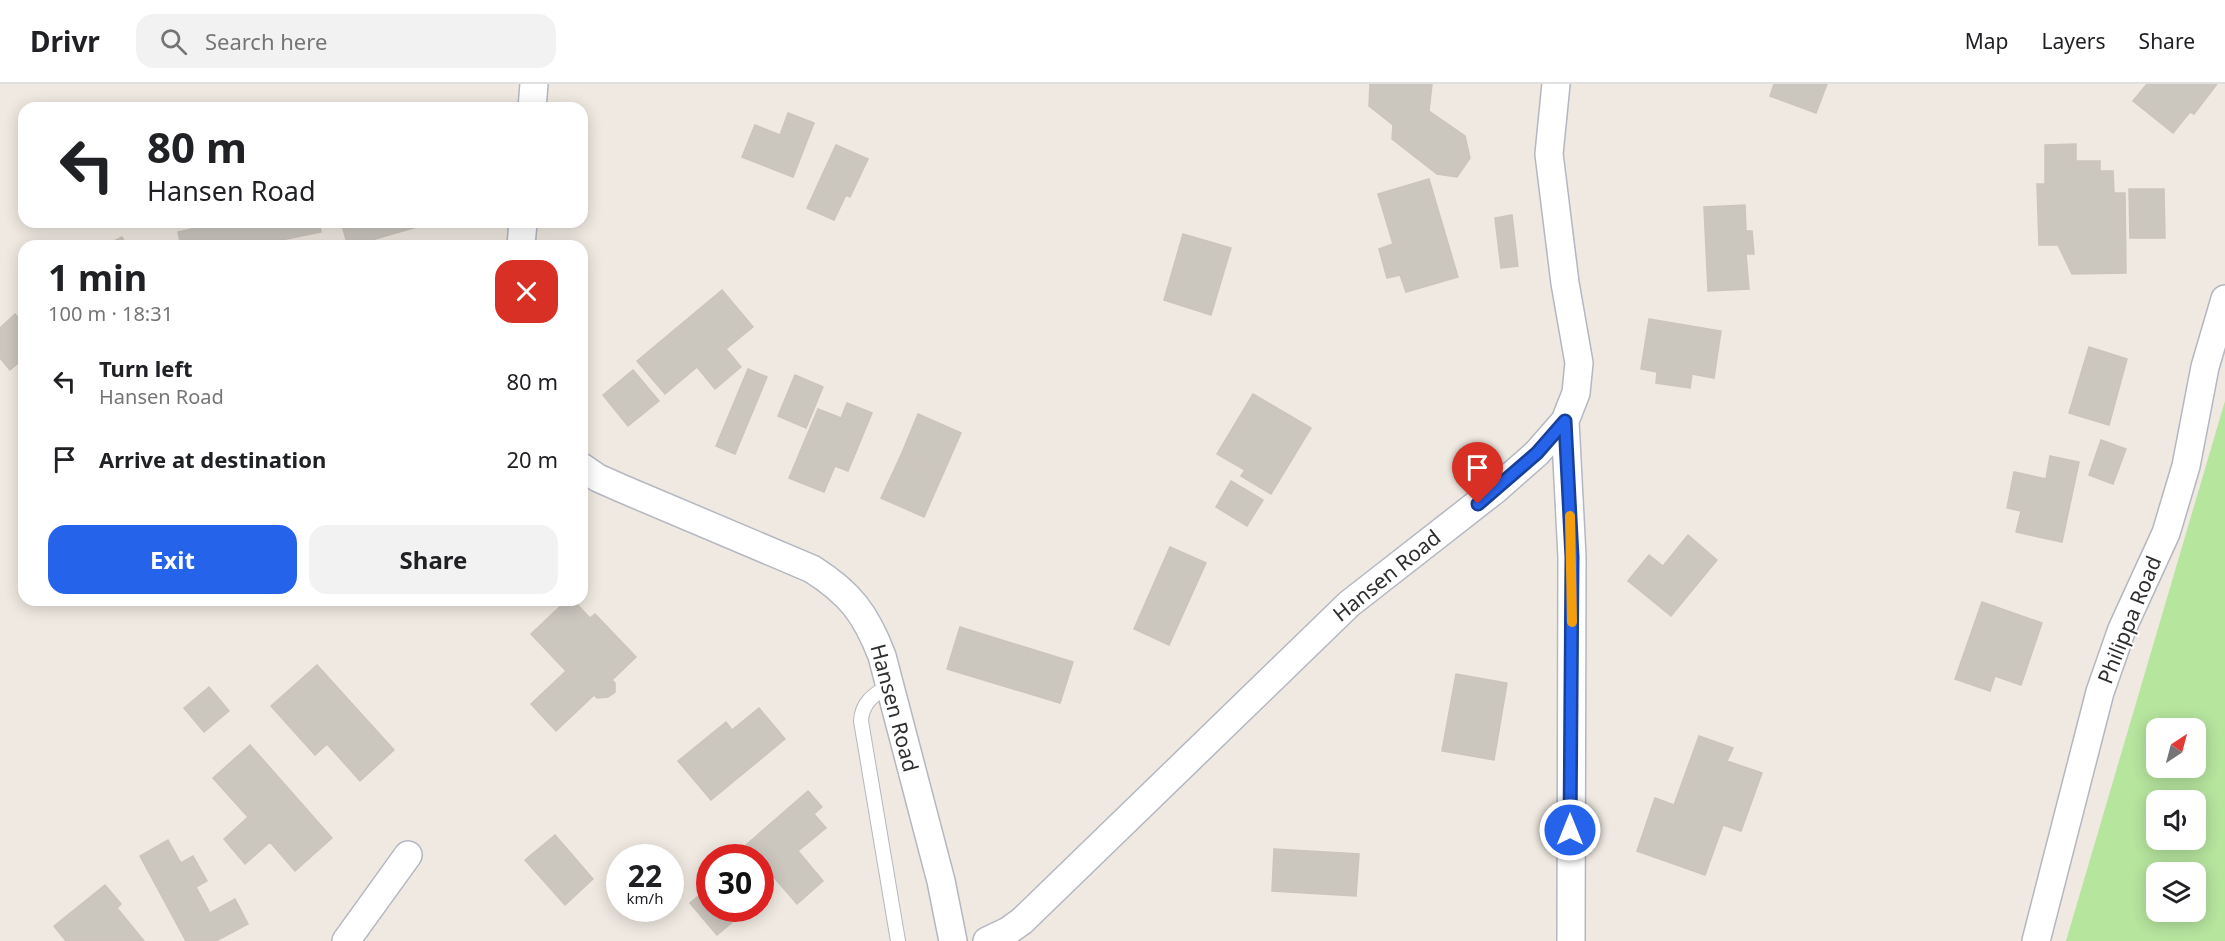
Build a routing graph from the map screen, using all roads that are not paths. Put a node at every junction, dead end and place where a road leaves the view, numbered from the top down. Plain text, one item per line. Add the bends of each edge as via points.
1 (534, 84) edge
2 (1556, 84) edge
3 (532, 102) edge
4 (2225, 299) edge
5 (1565, 421) junction
6 (588, 470) edge
7 (888, 686) junction
8 (408, 855) dead end
9 (346, 941) edge
10 (898, 941) edge
11 (953, 941) edge
12 (987, 941) edge
13 (1571, 941) edge
14 (2037, 941) edge

1 - 3 street
2 - 5 street, Hansen Road via 1549,154 1560,252 1579,363 1576,393
4 - 14 street, Philippa Road via 2205,367 2186,466 2166,533 2122,629 2100,692
5 - 12 street, Hansen Road via 1503,483 1349,604 1022,921
5 - 13 street via 1572,557
6 - 7 street, Hansen Road via 623,489 812,569 831,581 872,629
7 - 10 lane via 866,703 861,721
7 - 11 street, Hansen Road via 941,881
8 - 9 street

